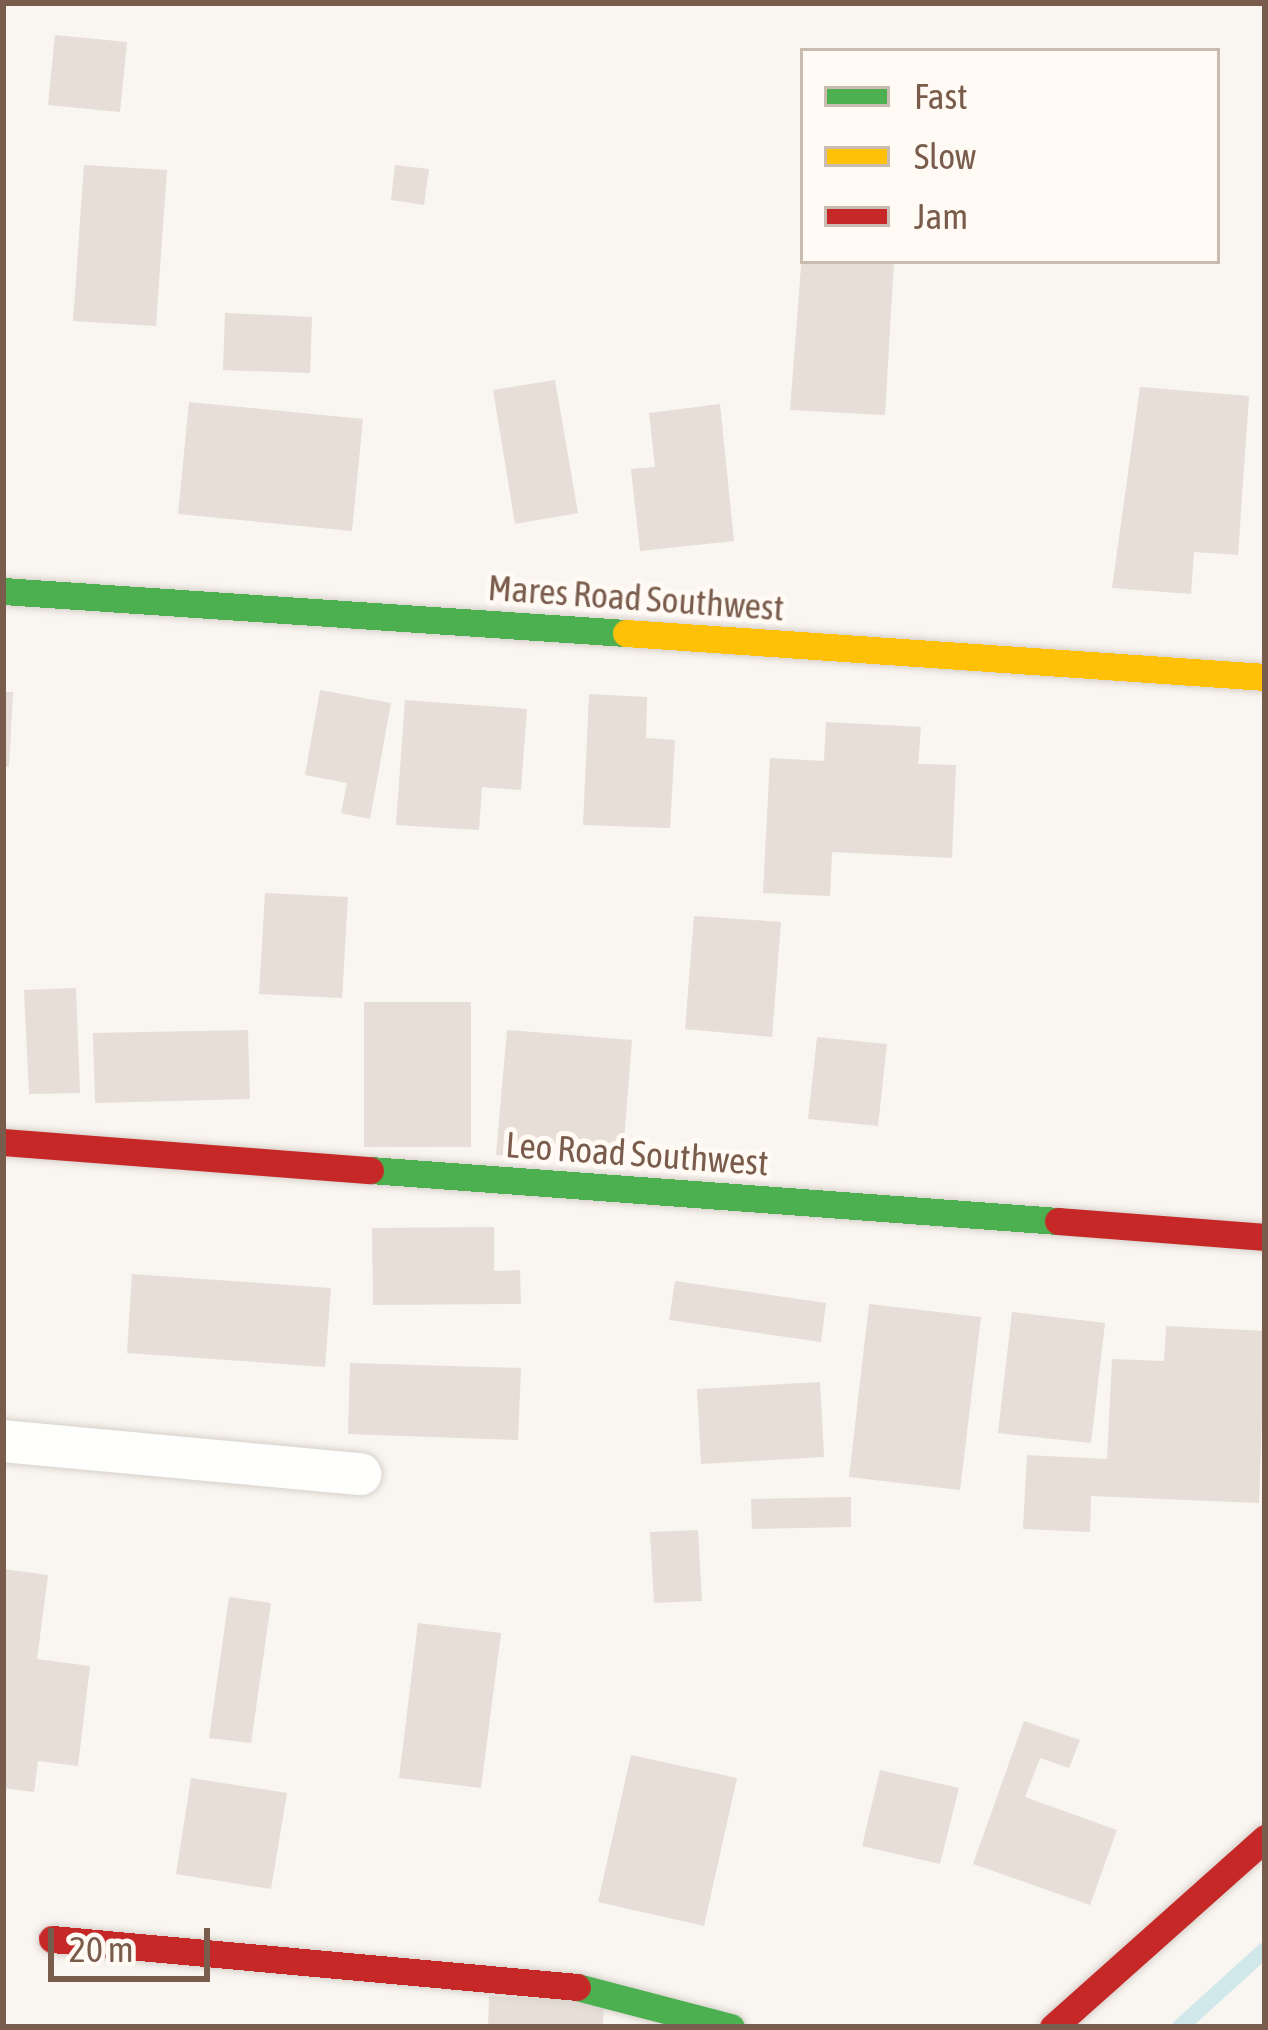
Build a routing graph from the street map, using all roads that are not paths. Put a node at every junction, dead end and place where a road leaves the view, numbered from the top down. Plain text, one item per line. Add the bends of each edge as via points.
1 (3, 592) edge
2 (1265, 676) edge
3 (3, 1142) edge
4 (1265, 1237) edge
5 (3, 1441) edge
6 (360, 1474) dead end
7 (1265, 1838) edge
8 (52, 1939) dead end
9 (731, 2027) edge
10 (1054, 2027) edge

1 - 2 street, Mares Road Southwest
3 - 4 street, Leo Road Southwest
5 - 6 street
7 - 10 street
8 - 9 street via 604,1989

